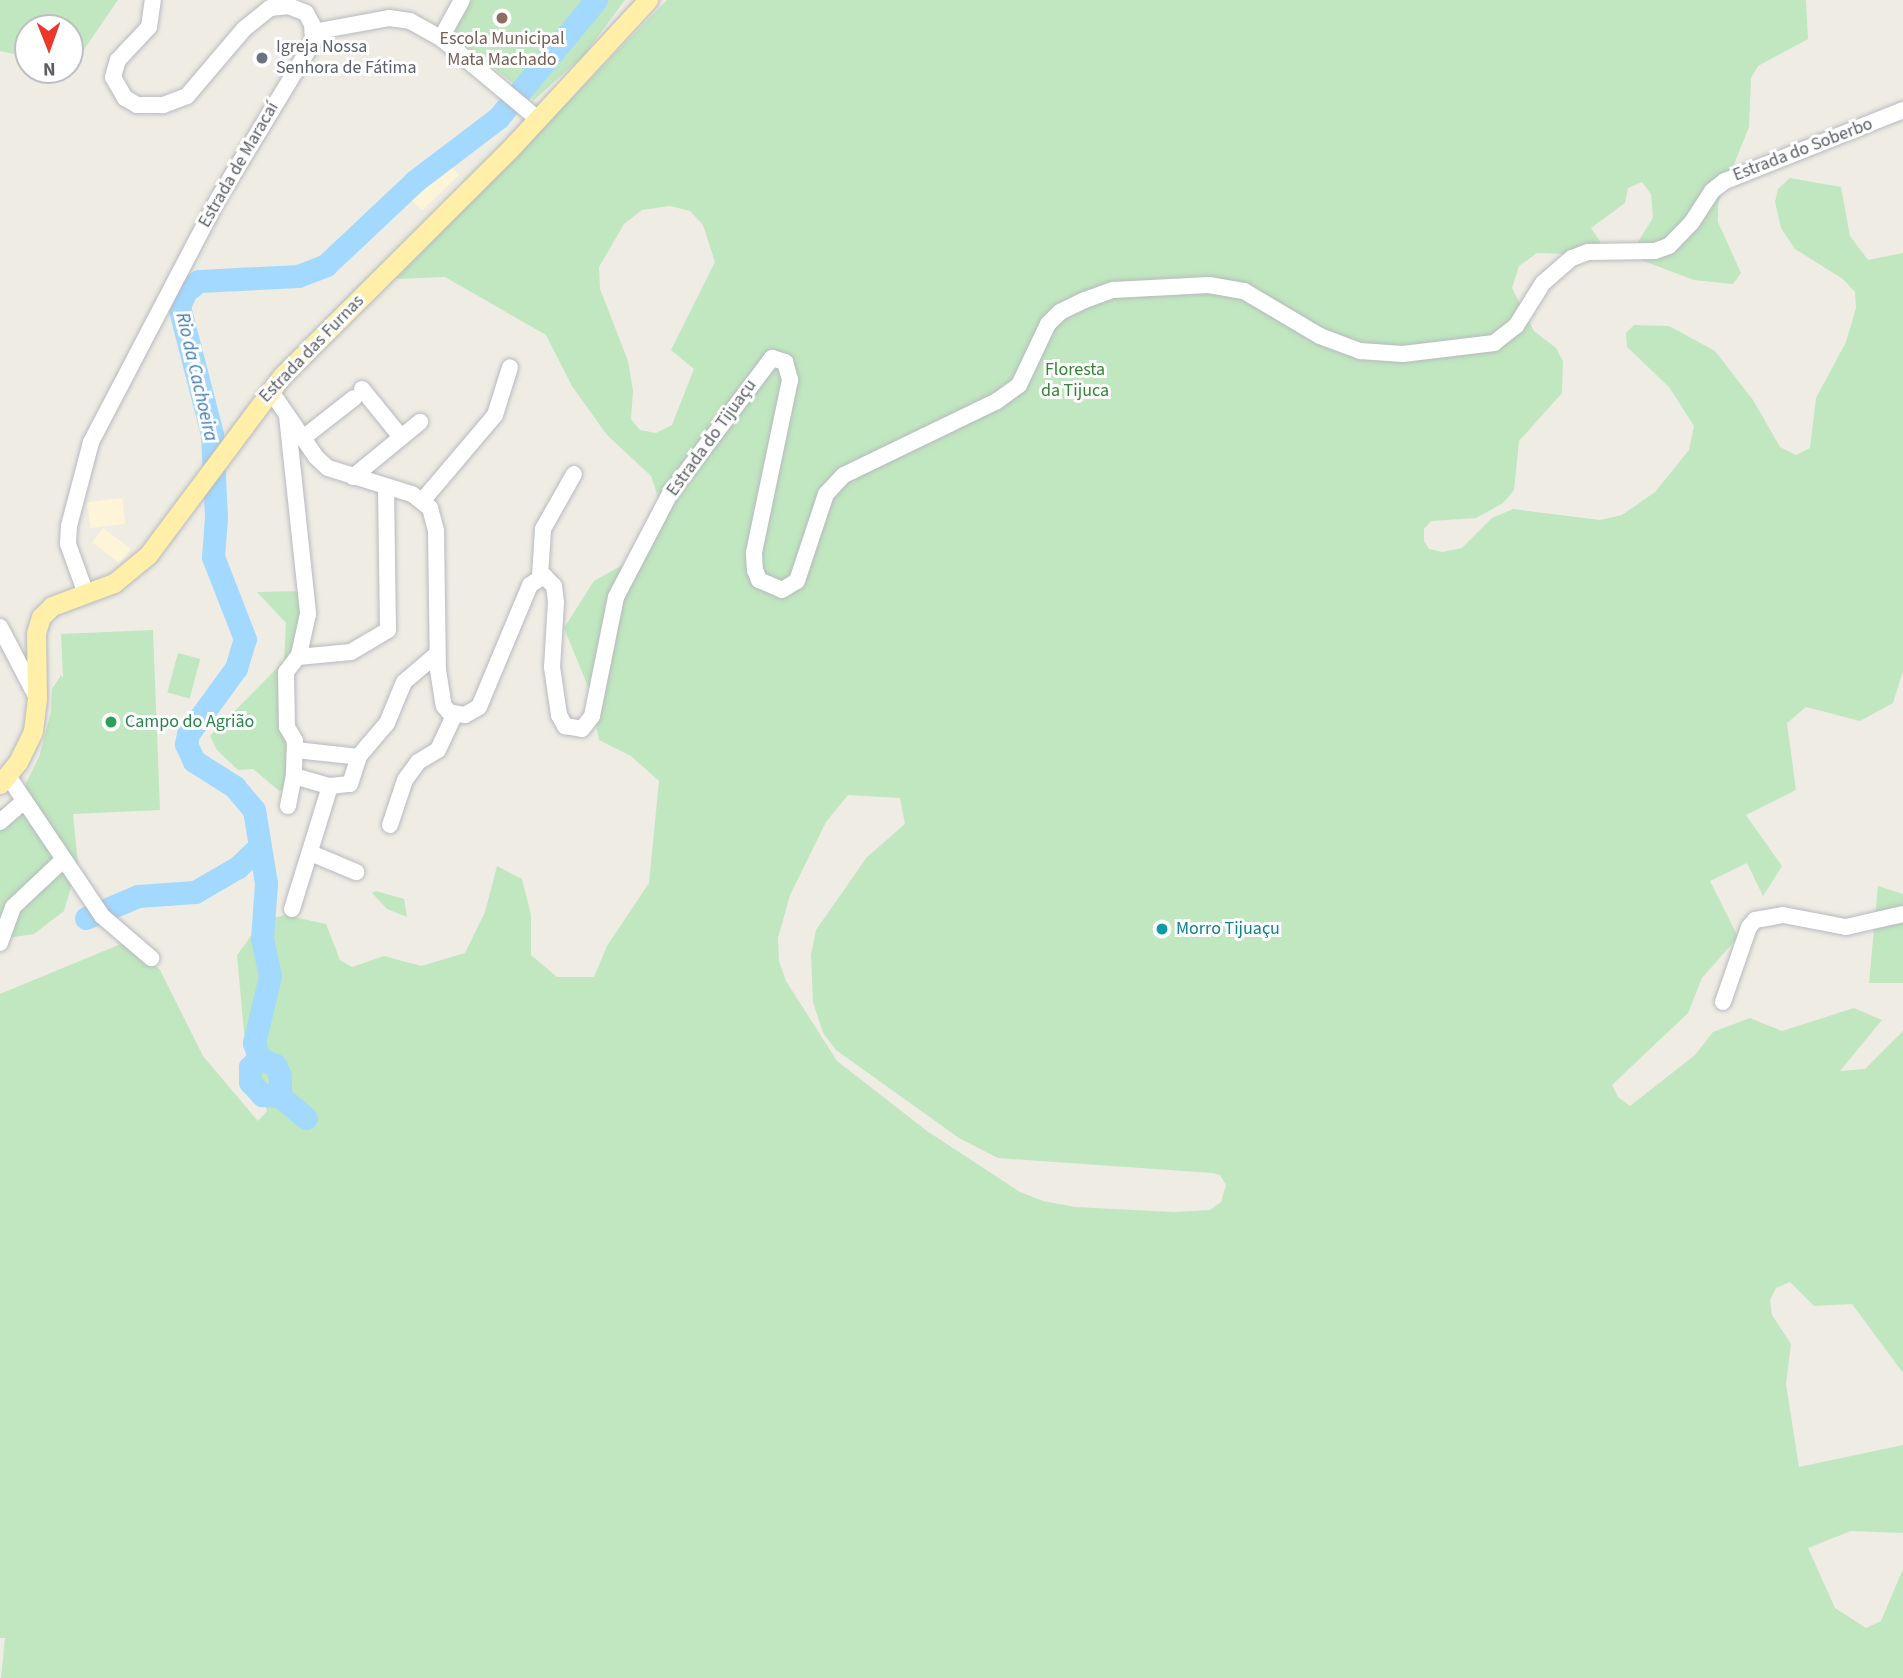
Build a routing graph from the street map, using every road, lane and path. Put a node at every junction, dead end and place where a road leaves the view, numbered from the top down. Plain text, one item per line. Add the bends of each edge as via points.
1 (153, 0) edge
2 (462, 0) edge
3 (648, 0) edge
4 (313, 32) junction
5 (441, 38) junction
6 (1903, 110) edge
7 (531, 113) junction
8 (1244, 291) joint
9 (510, 367) dead end
10 (270, 390) junction
11 (287, 414) junction
12 (420, 422) dead end
13 (303, 438) junction
14 (401, 438) junction
15 (574, 474) dead end
16 (353, 478) junction
17 (386, 487) junction
18 (423, 500) junction
19 (540, 576) junction
20 (86, 594) junction
21 (0, 627) edge
22 (437, 654) junction
23 (298, 657) junction
24 (37, 698) junction
25 (455, 714) junction
26 (296, 750) junction
27 (359, 757) junction
28 (294, 776) junction
29 (4, 780) edge
30 (330, 786) junction
31 (24, 801) junction
32 (288, 806) dead end
33 (0, 822) edge
34 (390, 825) dead end
35 (313, 854) junction
36 (62, 861) junction
37 (356, 872) dead end
38 (292, 909) dead end
39 (1903, 914) edge
40 (0, 943) edge
41 (151, 958) dead end
42 (1723, 1002) dead end

1 - 4 street via 149,27 118,60 113,77 125,98 137,105 163,105 187,96 250,22 270,8 298,8 310,18
2 - 5 street
3 - 7 main road, Estrada das Furnas
4 - 5 street via 389,18 410,21
4 - 20 street, Estrada de Maracaí via 313,42 218,199 128,363 91,442 68,544
5 - 7 street
6 - 8 street, Estrada do Soberbo via 1725,181 1669,246 1655,251 1588,252 1572,258 1543,283 1516,326 1494,343 1403,354 1360,351 1320,336
7 - 10 main road, Estrada das Furnas
8 - 19 street, Estrada do Tijuaçu via 1159,284 1113,290 1060,312 1048,324 1019,385 997,401 844,475 826,494 797,581 782,590 759,580 754,553 790,380 785,362 772,358 671,492 616,597 608,618 592,716 582,729 565,726 559,715 552,674 554,586
9 - 18 street via 495,415
10 - 11 street
10 - 20 main road, Estrada das Furnas via 148,555 114,583
11 - 13 street
11 - 23 street via 307,590 308,614
12 - 14 street
13 - 14 street via 358,393
13 - 16 street via 328,468
14 - 16 street
15 - 19 street via 543,529
16 - 17 street
17 - 18 street
17 - 23 street via 388,630 351,652
18 - 22 street via 436,531
19 - 25 street via 530,585 479,707 471,713
20 - 24 main road, Estrada das Furnas via 52,606 38,622
21 - 24 street
22 - 25 street via 444,706
22 - 27 street via 408,675 387,723
23 - 26 street via 286,672 287,727
24 - 29 main road, Estrada das Furnas via 33,731
25 - 34 street via 438,750 418,762 405,780
26 - 27 street
26 - 28 street
27 - 30 street via 348,786
28 - 30 street
28 - 32 street
29 - 31 street
30 - 35 street
31 - 33 street
31 - 36 street
35 - 37 street
35 - 38 street
36 - 40 street via 13,907
36 - 41 street via 102,916
39 - 42 street via 1846,927 1783,915 1755,920

